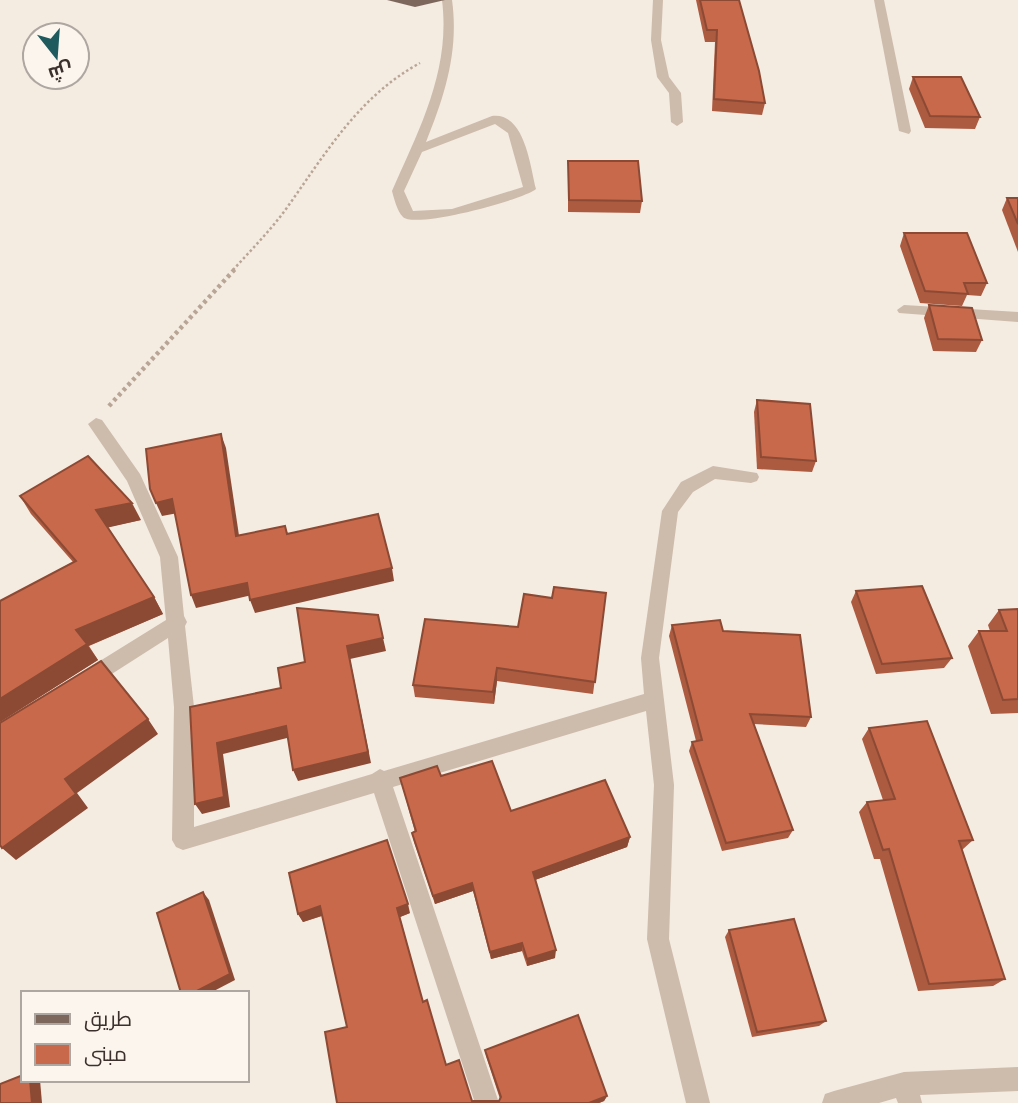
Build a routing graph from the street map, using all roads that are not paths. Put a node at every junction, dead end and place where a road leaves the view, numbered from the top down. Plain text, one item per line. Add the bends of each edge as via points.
1 (392, 0) edge
2 (440, 0) edge
3 (447, 0) edge
4 (658, 0) edge
5 (879, 0) edge
6 (677, 122) dead end
7 (905, 131) dead end
8 (415, 150) junction
9 (904, 310) dead end
10 (1018, 317) edge
11 (96, 424) road end
12 (751, 477) dead end
13 (178, 622) junction
14 (67, 693) edge
15 (655, 700) junction
16 (380, 779) junction
17 (1018, 1079) edge
18 (907, 1093) edge
19 (487, 1103) edge
20 (698, 1103) edge
21 (834, 1103) edge

1 - 2 main road via 415,4
3 - 8 street via 453,24 435,108
4 - 6 street via 656,40 663,77 676,93
5 - 7 street
8 - 8 street via 398,191 408,215 453,213 530,190 514,131 496,119
9 - 10 street
11 - 13 street via 134,478 169,557
12 - 15 street via 713,472 687,487 670,510 650,658
13 - 14 street
13 - 16 street via 184,707 183,840
15 - 16 street
15 - 20 street via 664,785 658,939
16 - 19 street
17 - 18 street
18 - 21 street

